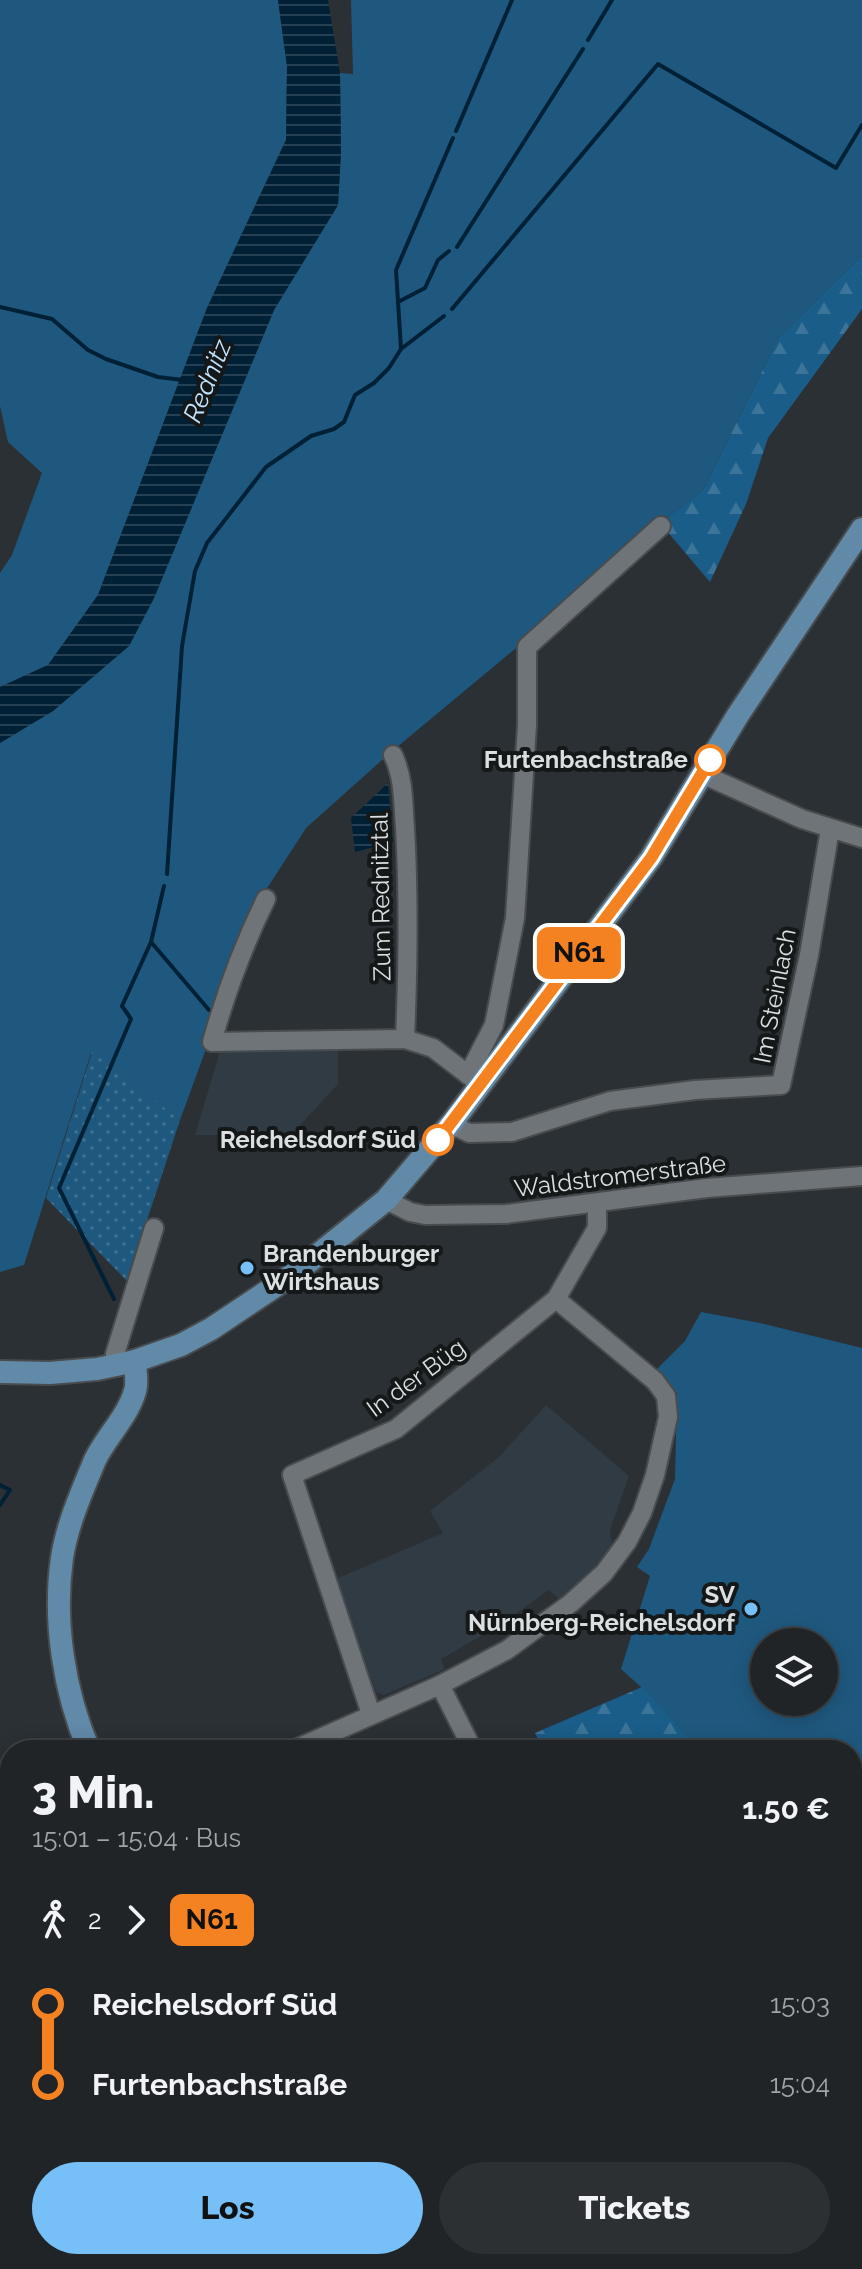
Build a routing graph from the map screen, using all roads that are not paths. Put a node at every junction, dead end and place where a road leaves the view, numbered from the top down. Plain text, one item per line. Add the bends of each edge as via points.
1 (661, 526) dead end
2 (862, 529) edge
3 (393, 755) dead end
4 (702, 774) junction
5 (830, 829) junction
6 (862, 838) edge
7 (266, 899) dead end
8 (405, 1039) junction
9 (475, 1080) junction
10 (451, 1124) junction
11 (862, 1176) edge
12 (386, 1200) junction
13 (597, 1203) junction
14 (154, 1228) dead end
15 (556, 1299) junction
16 (126, 1363) junction
17 (0, 1372) edge
18 (440, 1685) junction
19 (371, 1714) junction
20 (85, 1740) edge
21 (315, 1740) edge
22 (468, 1740) edge

1 - 9 street via 527,647 515,918 494,1025
2 - 4 main road
3 - 8 street, Zum Rednitztal via 401,772 406,850
4 - 5 street
4 - 9 main road via 651,858
5 - 6 street
5 - 10 street, Im Steinlach via 781,1085 610,1101 512,1132 469,1133
7 - 8 street via 237,963 212,1042
8 - 9 street via 433,1048
9 - 10 main road
10 - 12 main road
11 - 13 street, Waldstromerstraße
12 - 13 street, Waldstromerstraße via 425,1215 506,1214
12 - 16 main road via 331,1246 211,1329
13 - 15 street, In der Büg via 597,1228
14 - 16 street via 115,1354
15 - 18 street via 666,1396 668,1417 655,1475 627,1542 604,1573 507,1650
15 - 19 street, In der Büg via 396,1429 292,1475
16 - 17 main road via 50,1373
16 - 20 main road via 136,1383 134,1396 95,1461 62,1557 63,1653
18 - 19 street
18 - 22 street
19 - 21 street

